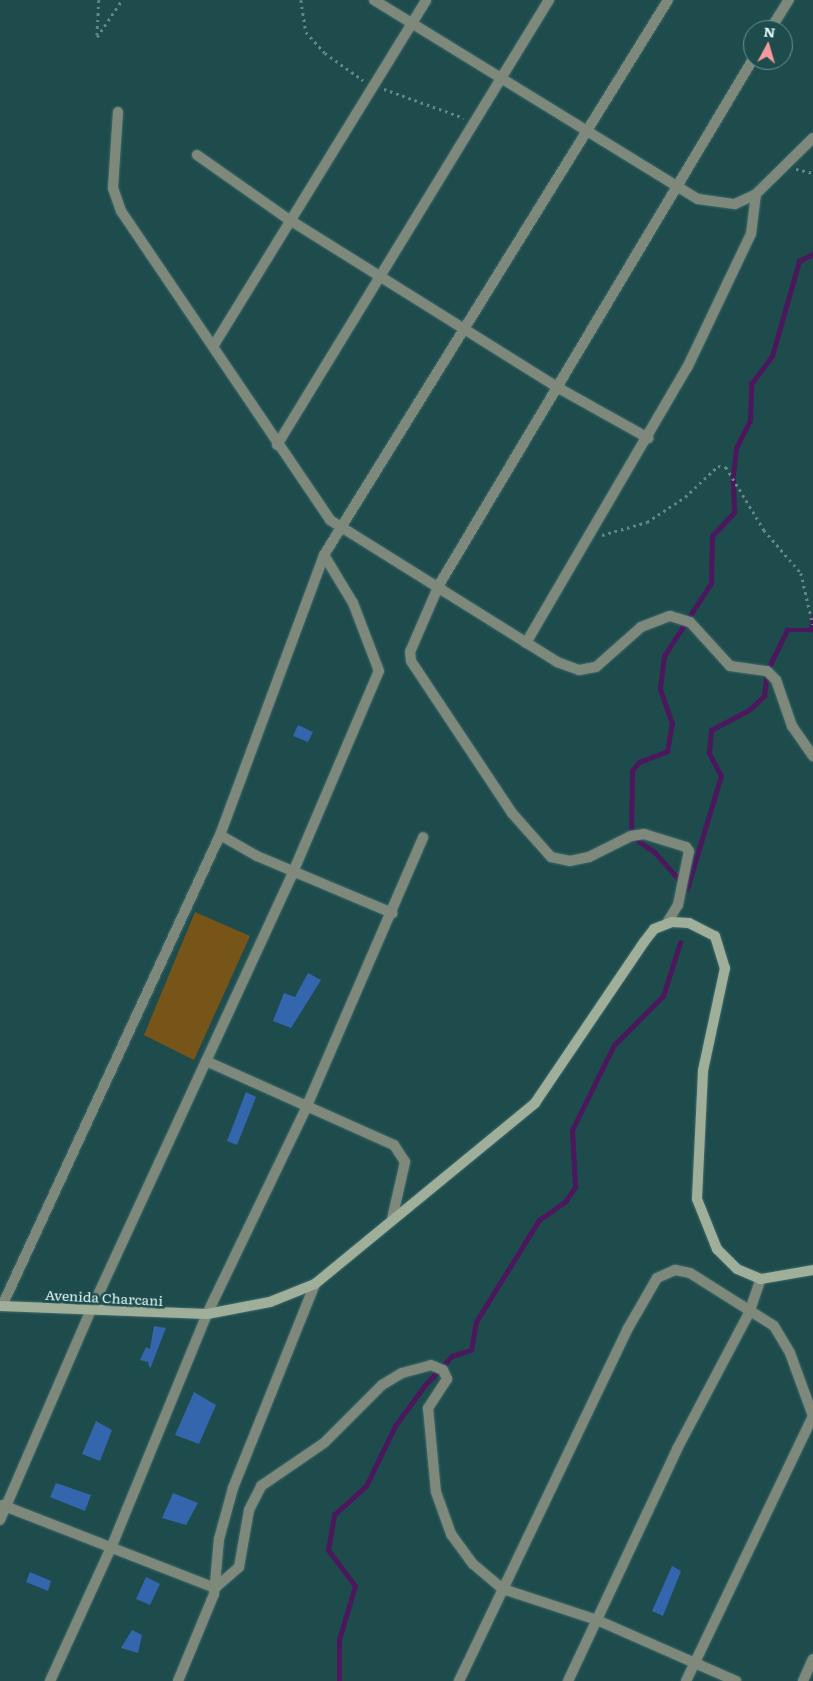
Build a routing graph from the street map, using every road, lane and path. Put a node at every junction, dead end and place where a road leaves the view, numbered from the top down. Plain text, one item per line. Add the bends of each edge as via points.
1 (99, 0) edge
2 (122, 0) edge
3 (374, 0) edge
4 (426, 0) edge
5 (549, 0) edge
6 (668, 0) edge
7 (789, 0) edge
8 (776, 20) edge
9 (414, 22) junction
10 (746, 70) edge
11 (504, 76) junction
12 (118, 112) dead end
13 (590, 131) junction
14 (813, 138) edge
15 (197, 155) dead end
16 (788, 168) junction
17 (813, 173) edge
18 (675, 187) junction
19 (756, 194) junction
20 (288, 219) junction
21 (384, 277) junction
22 (466, 328) junction
23 (214, 345) junction
24 (555, 386) junction
25 (648, 438) junction
26 (277, 445) junction
27 (343, 529) junction
28 (586, 539) junction
29 (324, 555) junction
30 (439, 585) junction
31 (813, 625) edge
32 (526, 643) junction
33 (813, 756) edge
34 (220, 835) junction
35 (423, 837) dead end
36 (294, 870) junction
37 (392, 913) junction
38 (669, 923) junction
39 (206, 1061) junction
40 (306, 1108) junction
41 (392, 1219) junction
42 (813, 1270) edge
43 (761, 1279) junction
44 (315, 1284) junction
45 (1, 1306) edge
46 (91, 1310) junction
47 (749, 1313) junction
48 (207, 1314) junction
49 (813, 1416) edge
50 (3, 1505) edge
51 (0, 1520) edge
52 (111, 1548) junction
53 (215, 1588) junction
54 (503, 1589) junction
55 (597, 1620) junction
56 (813, 1660) edge
57 (696, 1662) junction
58 (50, 1681) edge
59 (178, 1681) edge
60 (459, 1681) edge
61 (568, 1681) edge
62 (686, 1681) edge
63 (736, 1681) edge
64 (803, 1681) edge

1 - 2 path via 97,36
3 - 9 street
4 - 9 street
5 - 11 street
6 - 13 street
7 - 8 street
9 - 11 street
9 - 20 street
10 - 18 street
11 - 13 street
11 - 21 street
12 - 23 street via 113,188 121,211
13 - 18 street
13 - 22 street
14 - 16 street
15 - 20 street
16 - 17 path
16 - 19 street
18 - 19 street via 698,199 735,204
18 - 24 street
19 - 25 street via 750,234
20 - 21 street
20 - 23 street
21 - 22 street
21 - 26 street
22 - 24 street
22 - 27 street
23 - 26 street
24 - 25 street
24 - 30 street
25 - 28 street
26 - 27 street via 330,520
27 - 29 street
27 - 30 street
28 - 31 path via 647,522 685,497 718,466 726,466 764,530 801,574
28 - 32 street
29 - 34 street
29 - 36 street via 354,603 379,671
30 - 32 street
30 - 38 street via 412,640 411,661 512,813 531,839 560,860 589,857 644,834 686,847 689,851 678,904
32 - 33 street via 578,670 596,667 642,627 670,616 690,622 730,666 768,671 776,680 792,726
34 - 36 street
34 - 45 street
35 - 37 street
36 - 37 street
36 - 39 street
37 - 40 street
38 - 41 main road, Avenida Charcani via 644,942 535,1103
38 - 43 main road via 689,924 715,936 725,968 703,1072 697,1200 717,1249 737,1269
39 - 40 street
39 - 46 street
40 - 41 street via 394,1145 405,1162
40 - 48 street
41 - 44 main road, Avenida Charcani
42 - 43 main road via 792,1277
43 - 47 street
44 - 48 main road, Avenida Charcani via 270,1302
44 - 53 street via 234,1488 219,1540
45 - 46 main road, Avenida Charcani
46 - 48 main road, Avenida Charcani
46 - 50 street
47 - 49 street via 783,1337
47 - 54 street via 690,1273 675,1270 657,1278 537,1512
47 - 55 street via 677,1449
48 - 52 street
49 - 57 street
50 - 51 street
50 - 52 street
52 - 53 street
52 - 58 street
53 - 54 street via 239,1567 249,1510 261,1486 324,1443 382,1385 402,1373 430,1365 442,1370 447,1379 428,1408 436,1492 450,1534 473,1564
53 - 59 street
54 - 55 street
54 - 60 street
55 - 57 street
55 - 61 street
56 - 64 street
57 - 62 street
57 - 63 street

